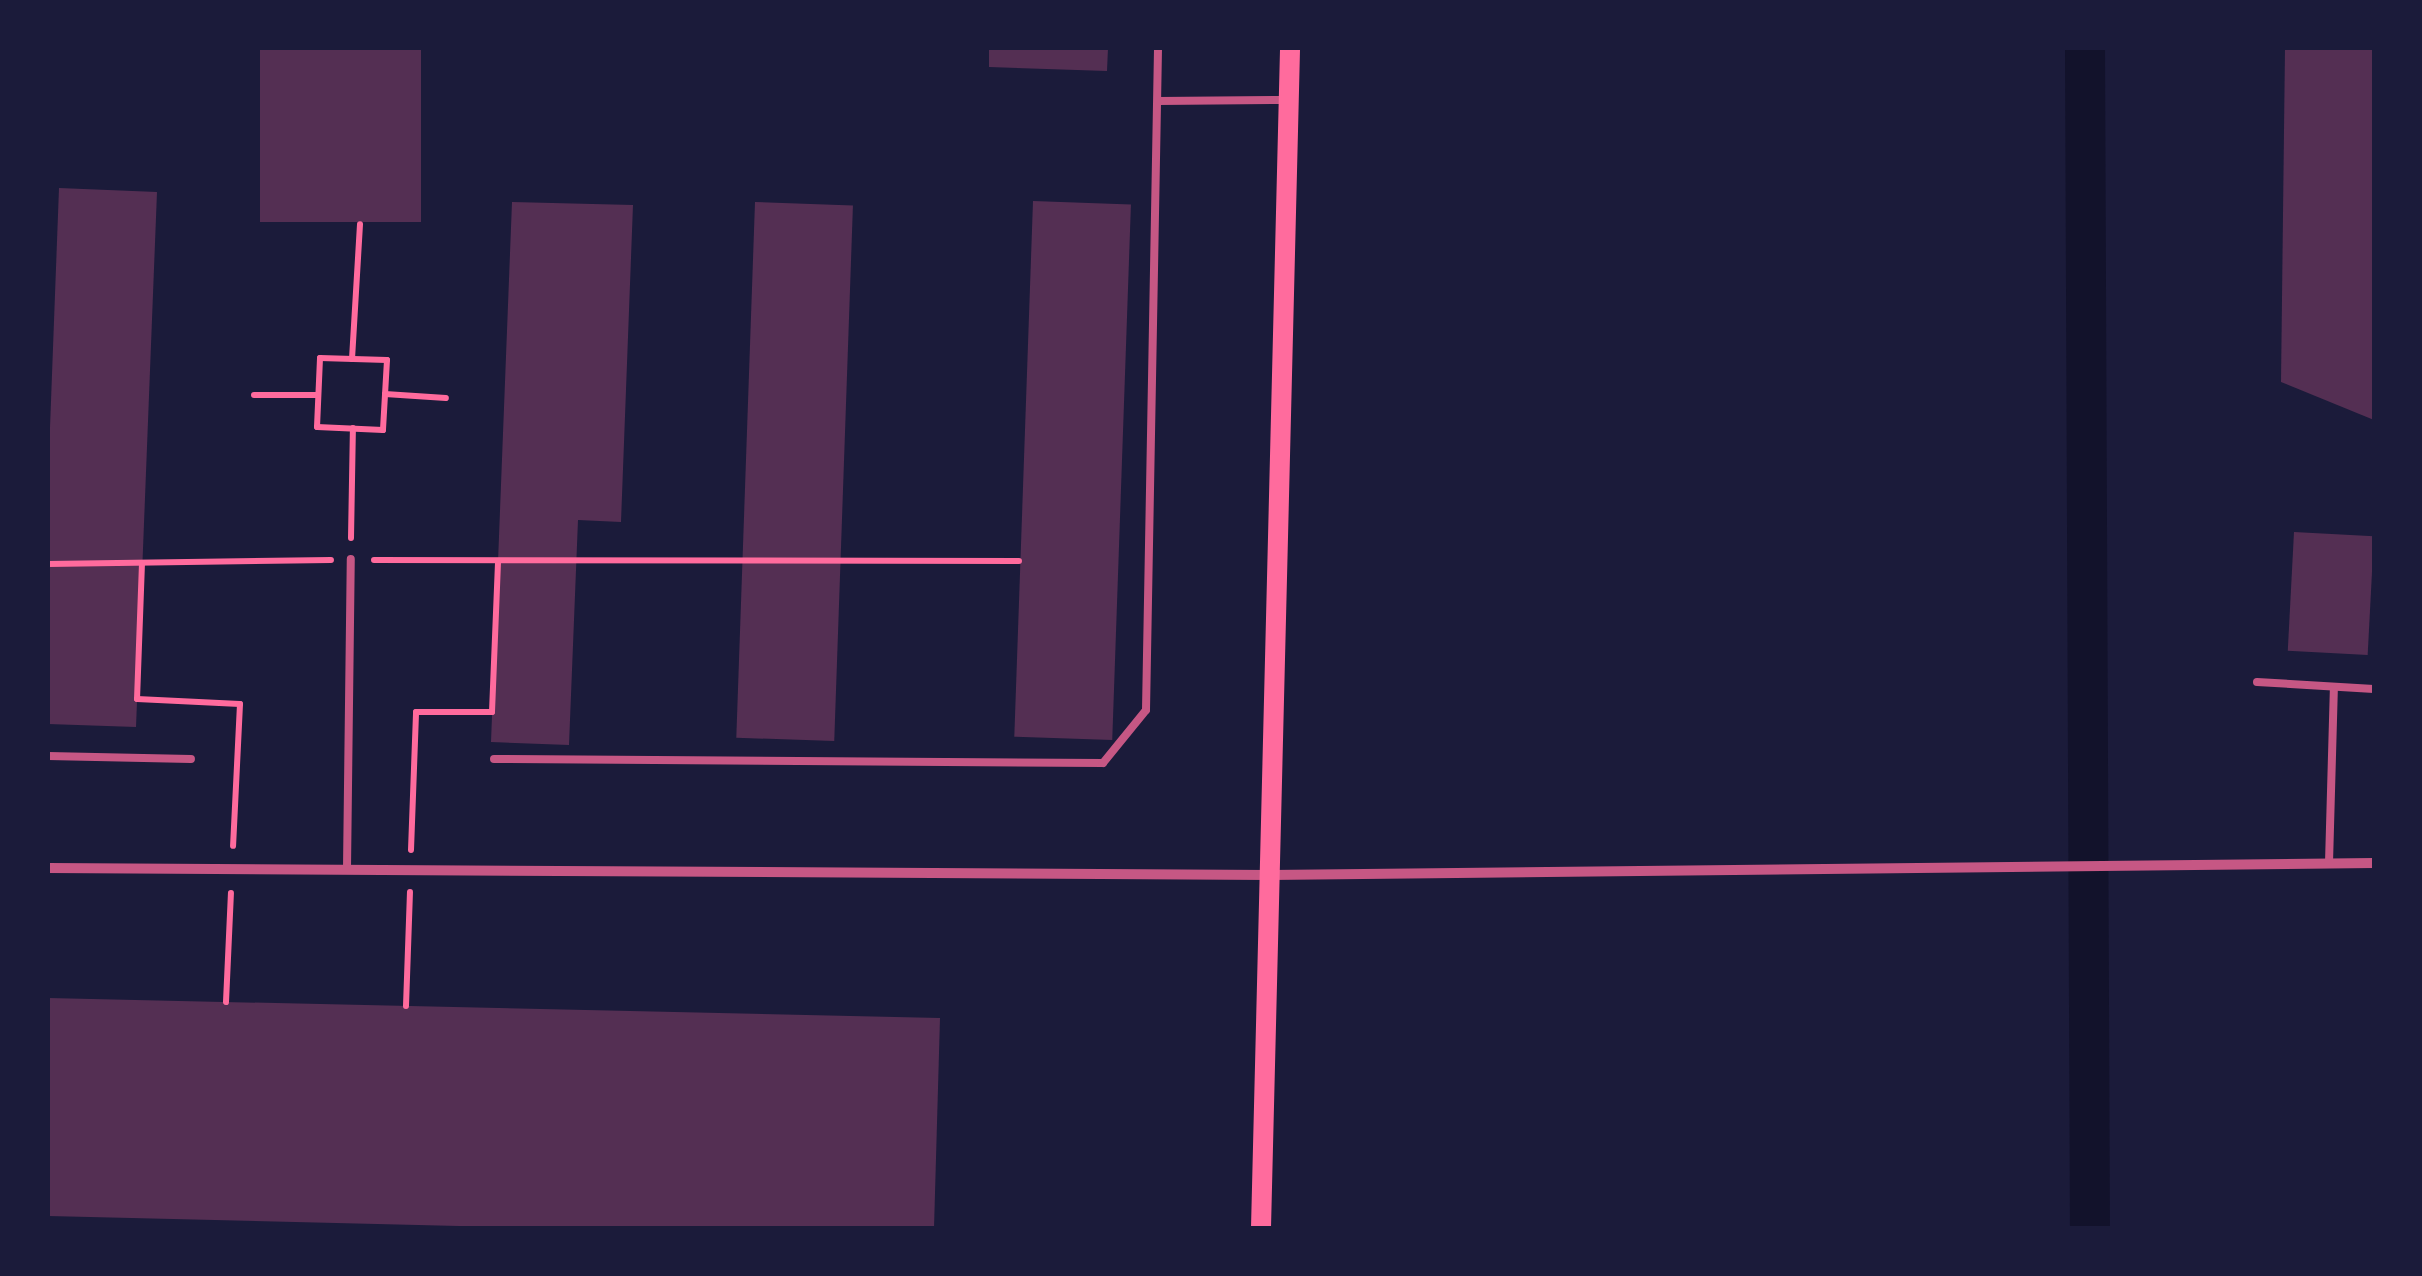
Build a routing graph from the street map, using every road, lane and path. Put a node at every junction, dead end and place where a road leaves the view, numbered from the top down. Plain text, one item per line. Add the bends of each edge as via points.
1 (1158, 48) edge
2 (1290, 48) edge
3 (1289, 100) junction
4 (1158, 101) junction
5 (360, 224) dead end
6 (352, 359) junction
7 (385, 394) junction
8 (254, 395) dead end
9 (318, 395) junction
10 (446, 398) dead end
11 (353, 428) junction
12 (350, 560) junction
13 (1019, 561) dead end
14 (498, 562) junction
15 (48, 564) edge
16 (142, 564) junction
17 (2257, 682) dead end
18 (2334, 689) junction
19 (2374, 689) edge
20 (48, 756) edge
21 (494, 759) dead end
22 (191, 760) dead end
23 (232, 863) dead end
24 (2329, 863) junction
25 (2374, 863) edge
26 (48, 868) edge
27 (347, 868) junction
28 (411, 869) dead end
29 (1270, 874) junction
30 (232, 882) dead end
31 (410, 888) dead end
32 (226, 1002) dead end
33 (406, 1006) dead end
34 (1261, 1228) edge

1 - 4 lane
2 - 3 main road
3 - 4 lane
3 - 29 main road
4 - 21 lane via 1146,710 1104,763
5 - 6 path
6 - 7 path via 386,360
6 - 9 path via 320,358
7 - 10 path
7 - 11 path via 383,430
8 - 9 path
9 - 11 path via 317,426
11 - 12 path
12 - 14 path
12 - 16 path
12 - 27 lane
13 - 14 path
14 - 28 path via 492,712 416,712
15 - 16 path
16 - 23 path via 137,699 240,704
17 - 18 lane
18 - 19 lane
18 - 24 lane
20 - 22 lane
24 - 25 street
24 - 29 street
26 - 27 street
27 - 29 street
29 - 34 main road
30 - 32 path
31 - 33 path

